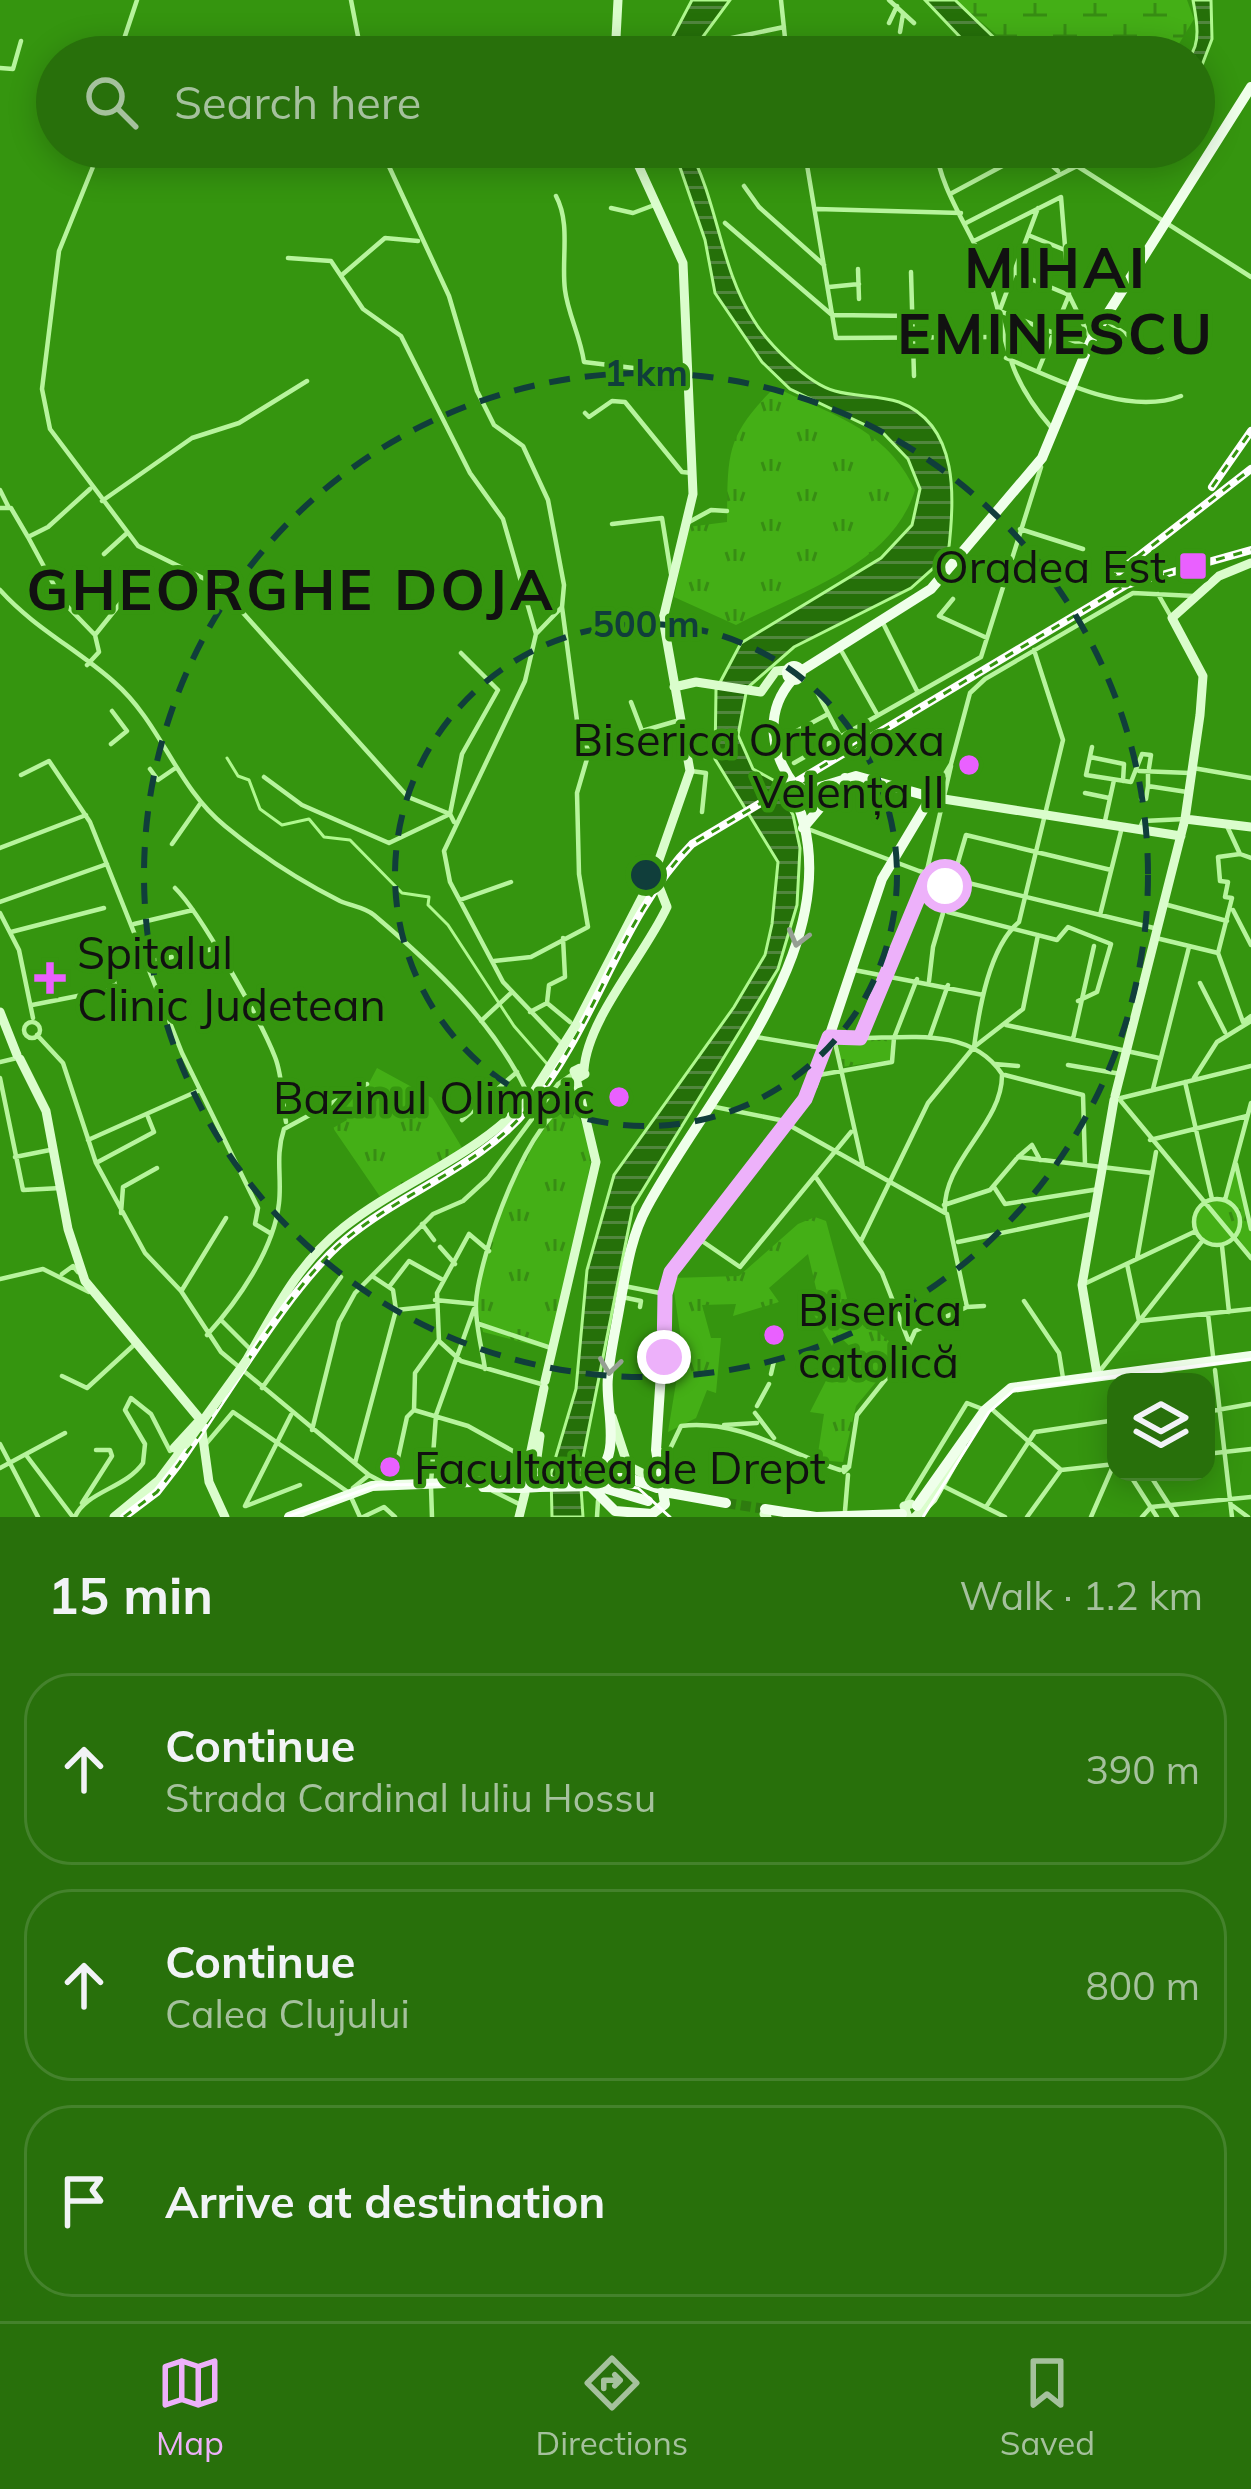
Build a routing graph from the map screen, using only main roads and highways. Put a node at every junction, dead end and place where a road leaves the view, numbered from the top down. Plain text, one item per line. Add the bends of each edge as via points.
1 (618, 0) edge
2 (616, 36) edge
3 (1251, 87) edge
4 (1215, 143) edge
5 (640, 168) edge
6 (1199, 168) edge
7 (1047, 446) junction
8 (1023, 484) junction
9 (1251, 563) edge
10 (788, 674) junction
11 (674, 687) junction
12 (788, 774) junction
13 (848, 776) junction
14 (931, 797) junction
15 (1185, 819) junction
16 (804, 826) junction
17 (1251, 827) edge
18 (1161, 834) junction
19 (1181, 836) junction
20 (1177, 853) junction
21 (654, 874) junction
22 (0, 1012) edge
23 (5, 1037) edge
24 (78, 1263) junction
25 (94, 1296) junction
26 (1251, 1356) edge
27 (1097, 1374) junction
28 (541, 1412) junction
29 (610, 1412) junction
30 (199, 1422) junction
31 (961, 1447) junction
32 (176, 1452) junction
33 (625, 1470) junction
34 (530, 1475) dead end
35 (594, 1482) junction
36 (431, 1485) junction
37 (544, 1485) junction
38 (520, 1487) junction
39 (659, 1488) edge
40 (350, 1491) junction
41 (911, 1505) edge
42 (726, 1506) joint
43 (843, 1511) edge
44 (765, 1514) edge
45 (814, 1516) edge
46 (114, 1517) edge
47 (225, 1517) edge
48 (289, 1517) edge
49 (518, 1517) edge
50 (781, 1517) edge

1 - 2 main road
3 - 4 main road
5 - 11 main road via 683,263 692,472 689,521 663,619
6 - 7 main road via 1102,319
7 - 8 main road
7 - 8 main road
8 - 10 main road via 931,582
8 - 10 main road via 956,567 880,626
9 - 15 main road via 1219,576 1172,618 1203,676
10 - 11 main road via 764,691
10 - 12 main road via 774,741
10 - 12 main road via 767,722 775,761
11 - 21 main road via 690,771
12 - 13 main road via 806,790
12 - 16 main road
13 - 14 main road
13 - 16 main road
14 - 18 main road
14 - 39 main road via 891,861 816,1078 671,1272
15 - 17 main road
15 - 18 main road
15 - 19 main road
16 -> 29 main road via 806,903 797,947 645,1210 608,1377
18 - 19 main road
18 - 20 main road
19 - 20 main road
20 - 27 main road via 1126,1051 1082,1285
21 - 28 main road via 667,907 577,1072 596,1162
21 - 32 main road, bridge via 517,1111 319,1248
22 - 23 main road
23 - 24 main road via 27,1046
24 - 25 main road
24 - 25 main road
25 - 30 main road
26 - 27 main road
27 - 31 main road via 1016,1386
28 - 34 main road
28 - 37 main road via 535,1472
28 - 38 main road
29 - 33 main road
29 - 35 main road via 609,1449
29 - 35 main road via 614,1441
30 - 32 main road
30 - 47 main road via 208,1482
31 - 41 main road
31 - 41 main road
31 - 41 main road via 941,1485
32 - 46 main road
33 - 35 main road
33 - 39 main road
35 - 37 main road
35 - 39 main road
35 - 39 main road via 620,1477
35 - 39 main road via 627,1507
36 - 38 main road
36 - 38 main road
36 - 40 main road
36 - 40 main road
37 - 38 main road, bridge
38 - 49 main road
39 - 42 main road
39 - 42 main road
40 - 48 main road
41 - 43 main road
41 - 45 main road
43 - 45 main road
44 - 45 main road
44 - 50 main road

